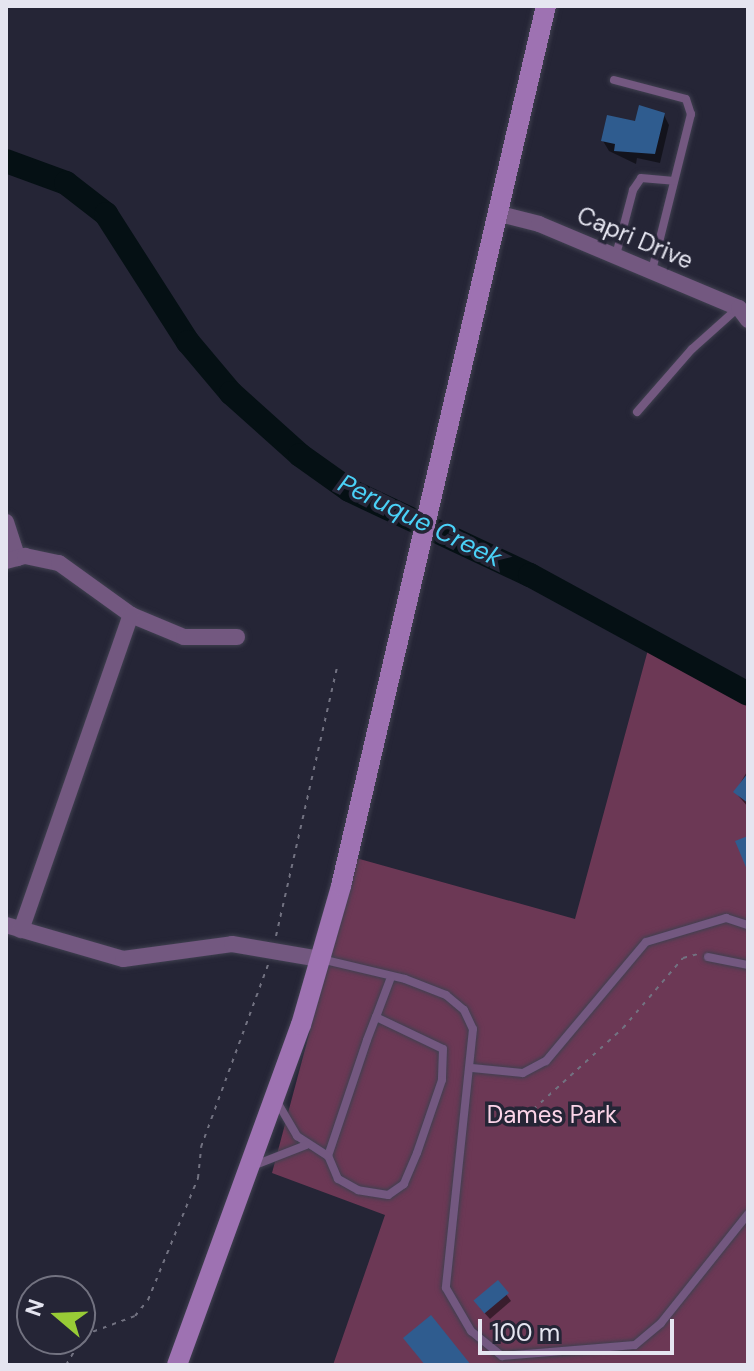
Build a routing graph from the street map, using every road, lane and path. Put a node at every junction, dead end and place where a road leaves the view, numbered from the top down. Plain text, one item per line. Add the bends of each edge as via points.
1 (546, 6) edge
2 (614, 80) dead end
3 (674, 181) junction
4 (496, 213) junction
5 (616, 255) junction
6 (652, 271) junction
7 (745, 310) edge
8 (637, 412) dead end
9 (6, 522) edge
10 (12, 560) edge
11 (131, 615) junction
12 (237, 637) dead end
13 (337, 668) dead end
14 (748, 925) edge
15 (13, 927) edge
16 (272, 949) junction
17 (708, 957) joint
18 (320, 959) junction
19 (748, 965) edge
20 (391, 977) junction
21 (376, 1017) junction
22 (472, 1068) junction
23 (275, 1099) junction
24 (495, 1119) dead end
25 (306, 1145) junction
26 (328, 1156) junction
27 (250, 1168) junction
28 (748, 1214) edge
29 (66, 1365) edge
30 (177, 1365) edge

1 - 4 main road
2 - 3 lane via 686,99 691,114
3 - 5 lane via 641,178
3 - 6 lane
4 - 5 street, Capri Drive
4 - 18 main road
5 - 6 street, Capri Drive
6 - 7 street, Capri Drive
7 - 8 lane via 692,349
9 - 10 street
10 - 11 street via 59,563
11 - 12 street via 184,637
11 - 15 street
13 - 16 path via 297,836 287,902
14 - 22 lane via 726,918 646,942 546,1061 523,1073
15 - 16 street via 123,959 232,944
16 - 18 street
16 - 29 path via 201,1147 198,1178 148,1300 135,1316 84,1335
17 - 19 lane
17 - 24 path via 694,953 683,958 623,1028 526,1116
18 - 20 lane
18 - 23 main road
20 - 21 lane
20 - 22 lane via 446,995 464,1010 473,1029
21 - 26 lane
21 - 26 lane via 443,1049 438,1093 396,1192 358,1190 338,1179
22 - 28 lane via 446,1288 471,1331 502,1356 635,1345 661,1323
23 - 25 lane
23 - 27 main road
25 - 26 lane
25 - 27 lane
27 - 30 main road

